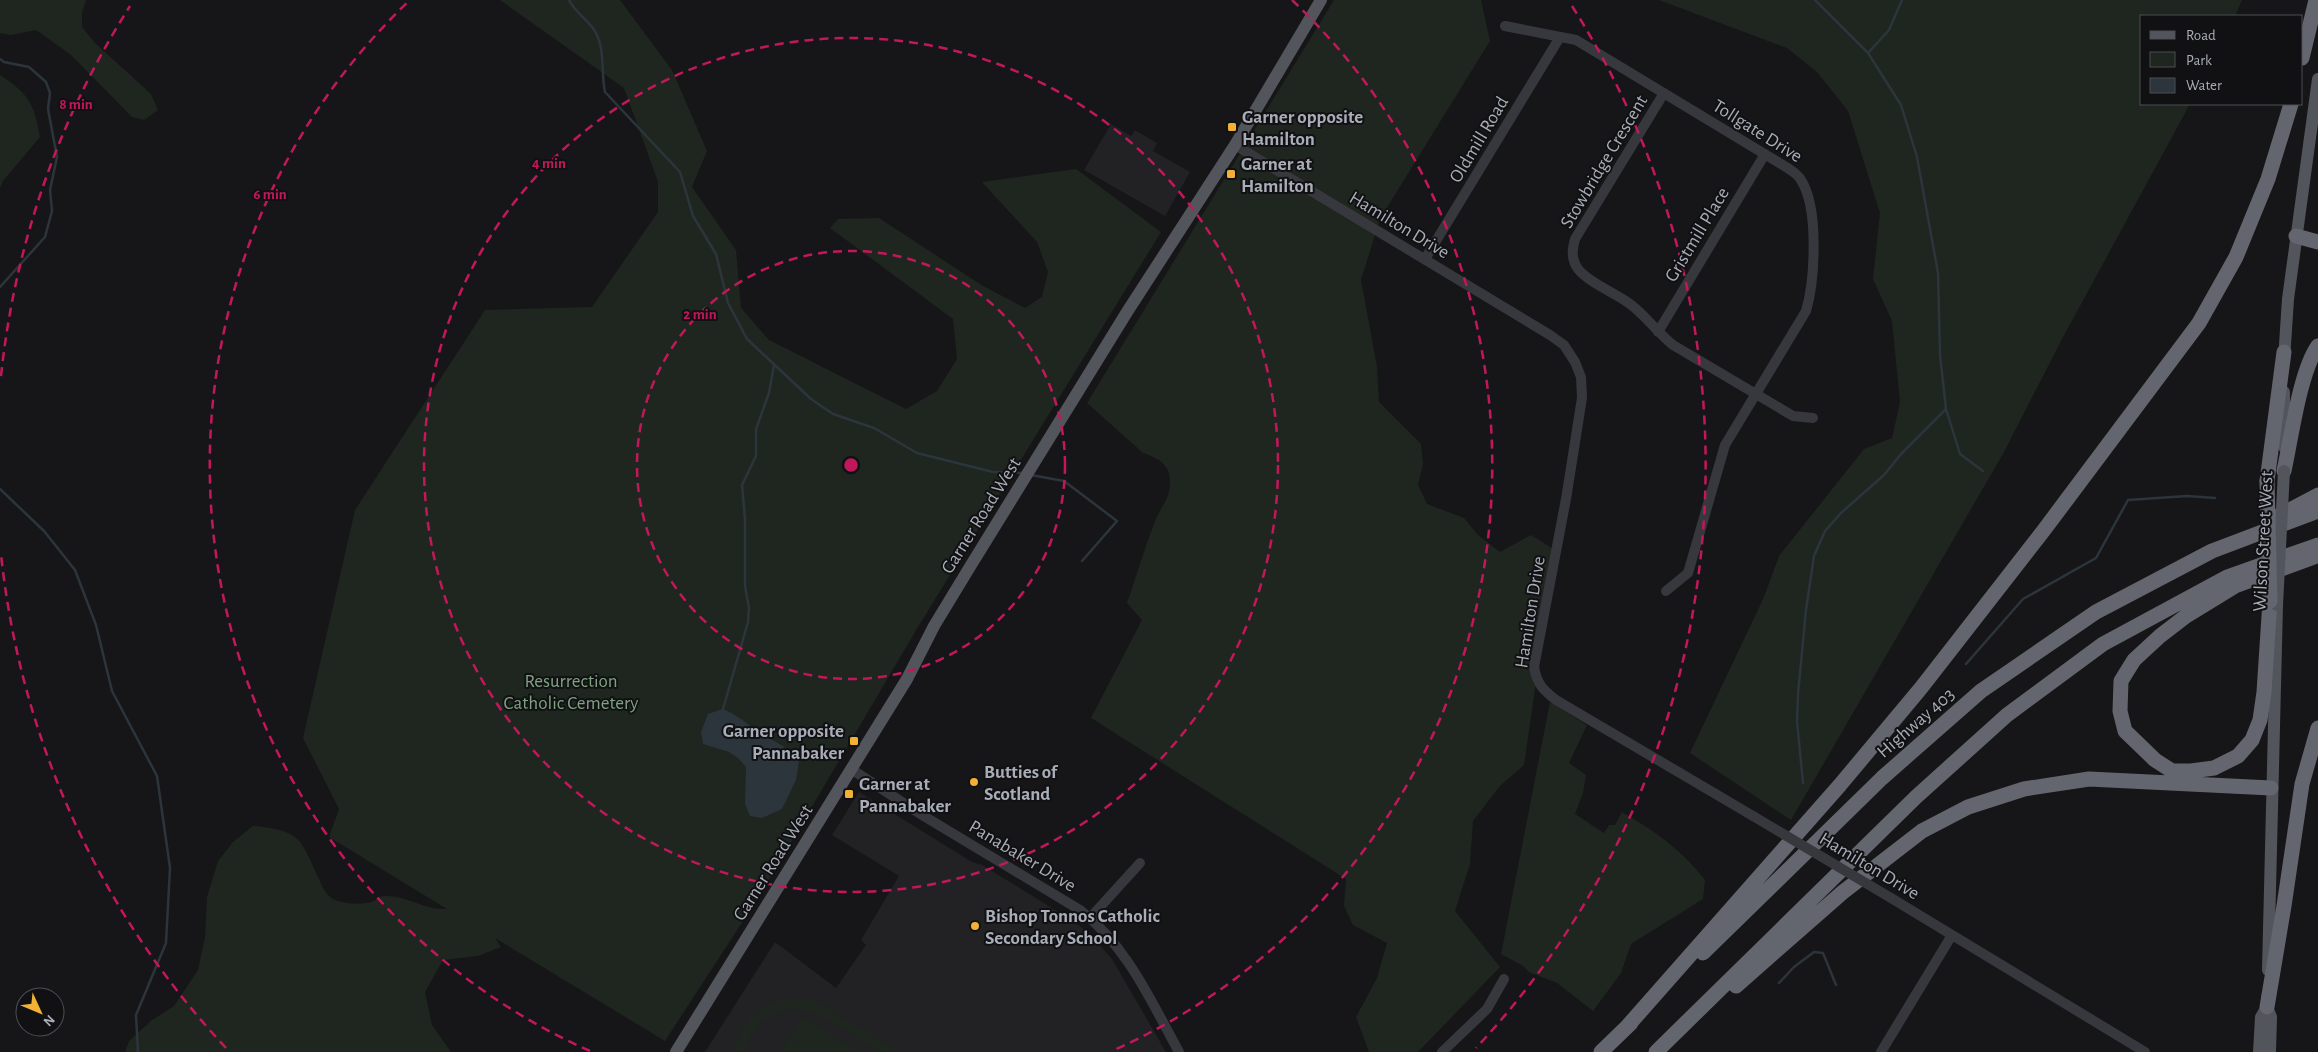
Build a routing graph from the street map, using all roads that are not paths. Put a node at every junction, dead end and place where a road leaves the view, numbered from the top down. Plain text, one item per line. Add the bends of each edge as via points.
1 (1321, 0) edge
2 (2316, 0) edge
3 (1504, 26) dead end
4 (1560, 37) junction
5 (2303, 54) edge
6 (2318, 80) edge
7 (1664, 93) junction
8 (2291, 105) edge
9 (1235, 145) junction
10 (1765, 154) junction
11 (2296, 236) junction
12 (2318, 242) edge
13 (1425, 259) junction
14 (1658, 332) junction
15 (2318, 346) edge
16 (2284, 352) junction
17 (1755, 395) junction
18 (1813, 418) dead end
19 (2284, 471) junction
20 (2318, 495) edge
21 (2318, 511) edge
22 (2318, 544) edge
23 (2212, 550) junction
24 (2318, 555) edge
25 (1666, 591) dead end
26 (2273, 603) junction
27 (2318, 728) edge
28 (851, 769) junction
29 (2272, 788) junction
30 (1140, 863) dead end
31 (1090, 918) junction
32 (1952, 935) junction
33 (1504, 979) dead end
34 (2266, 1007) junction
35 (1625, 1029) junction
36 (1660, 1049) edge
37 (676, 1052) edge
38 (1179, 1052) edge
39 (1442, 1052) edge
40 (1601, 1052) edge
41 (1882, 1052) edge
42 (2146, 1052) edge
43 (2259, 1052) edge
44 (2270, 1052) edge

1 - 9 main road, Garner Road West
2 - 5 highway
3 - 4 street, Tollgate Drive
4 - 7 street, Tollgate Drive via 1576,40
4 - 13 street, Oldmill Road
6 - 11 main road, Wilson Street West
7 - 10 street, Tollgate Drive
7 - 14 street, Stowbridge Crescent via 1576,239 1572,252 1582,273 1631,304
8 - 35 highway via 2268,179 2236,257 2199,323 1921,688
9 - 13 street, Hamilton Drive
9 - 28 main road, Garner Road West via 1127,312 973,562
10 - 14 street, Gristmill Place
10 - 17 street, Tollgate Drive via 1800,178 1814,233 1811,287 1806,311
11 - 12 highway
11 - 16 main road, Wilson Street West
13 - 32 street, Hamilton Drive, bridge via 1555,338 1572,356 1581,377 1581,407 1534,667 1536,682 1556,700
14 - 17 street, Stowbridge Crescent
15 - 19 highway via 2305,379
16 - 19 main road, Wilson Street West
16 - 26 highway, bridge via 2268,481
17 - 18 street, Stowbridge Crescent via 1793,416
17 - 25 street, Tollgate Drive via 1726,445 1688,573
19 - 26 main road, Wilson Street West, bridge
20 - 23 highway
21 - 23 highway, Highway 403
22 - 36 highway via 2227,577 2103,644 2007,715 1916,796
23 - 35 highway, Highway 403 via 2096,612 1980,691 1882,778
24 - 26 highway via 2236,586 2186,616 2134,660 2122,681 2120,711 2126,731 2155,760 2172,770 2191,772 2214,768 2238,756 2252,740 2260,720
26 - 29 main road, Wilson Street West
27 - 34 highway via 2302,784
28 - 31 street, Panabaker Drive
28 - 37 main road, Garner Road West
29 - 34 main road, Wilson Street West
29 - 36 highway via 2089,779 2024,789 1968,807 1922,831 1843,892 1756,970
30 - 31 street
31 - 38 street, Panabaker Drive via 1123,953
32 - 41 street
32 - 42 street, Hamilton Drive
33 - 39 street via 1487,1009
34 - 43 main road, Wilson Street West via 2261,1017
34 - 44 main road, Wilson Street West via 2271,1017
35 - 40 highway, Highway 403

